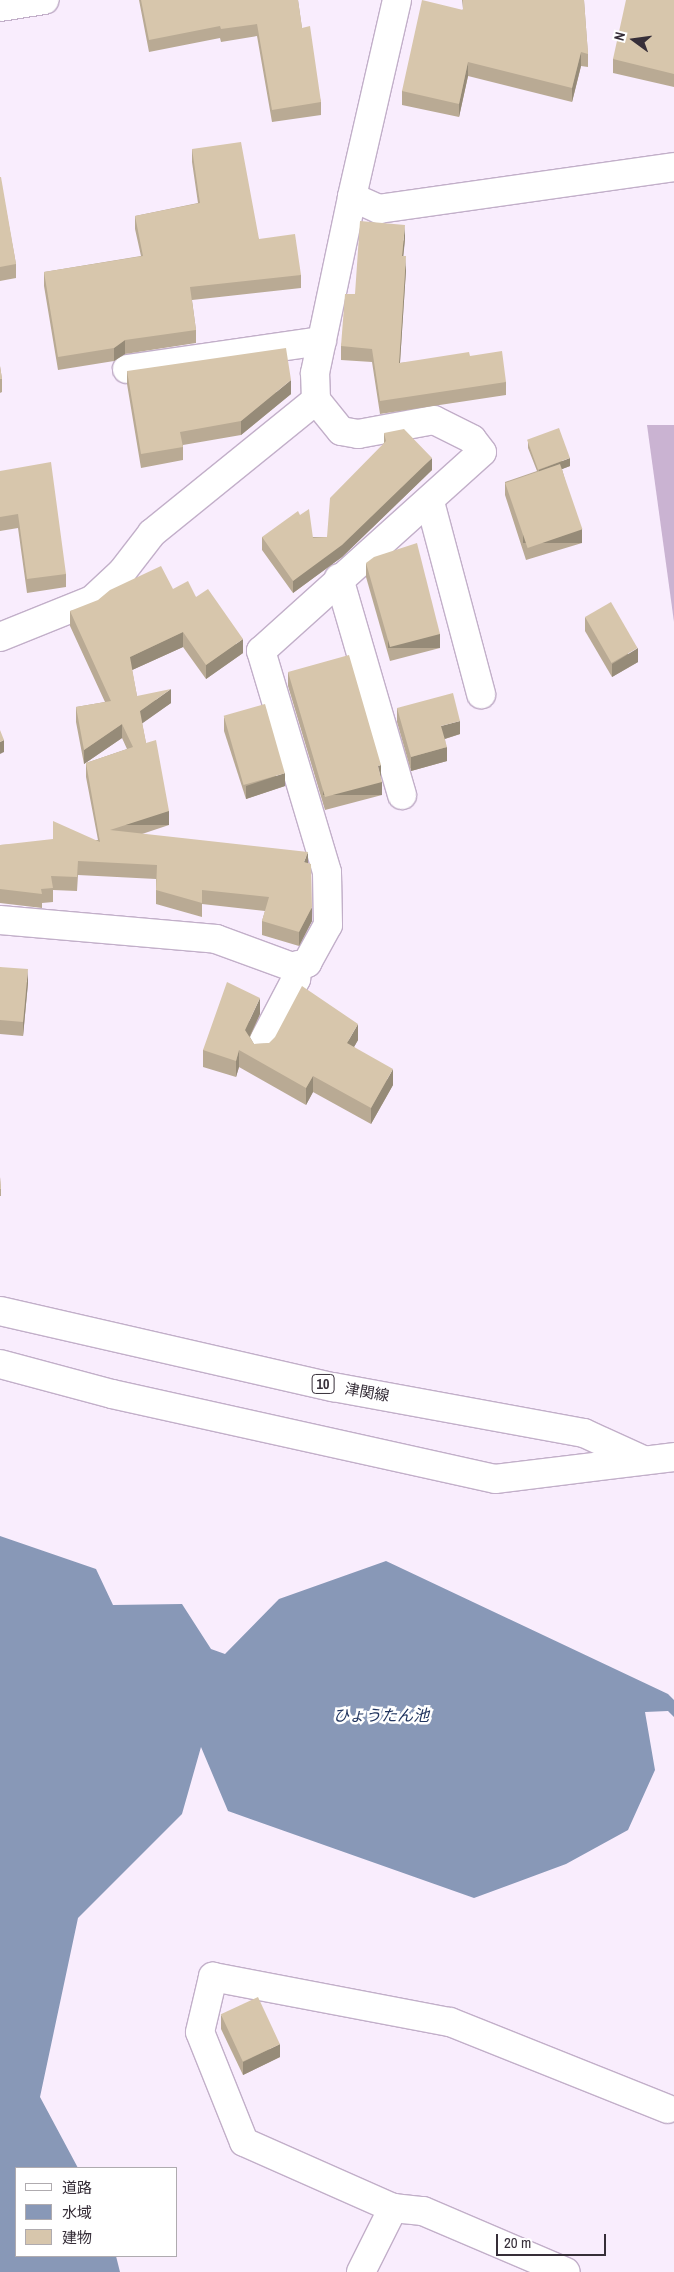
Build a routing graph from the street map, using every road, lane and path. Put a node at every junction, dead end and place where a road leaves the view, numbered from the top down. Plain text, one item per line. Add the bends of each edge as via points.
1 (44, 0) edge
2 (397, 0) edge
3 (0, 7) edge
4 (674, 166) edge
5 (352, 196) junction
6 (322, 342) junction
7 (127, 369) edge
8 (316, 400) junction
9 (430, 502) junction
10 (339, 578) junction
11 (0, 637) edge
12 (481, 694) dead end
13 (402, 794) dead end
14 (0, 920) edge
15 (298, 965) junction
16 (261, 1046) edge
17 (0, 1311) edge
18 (0, 1364) edge
19 (674, 1457) edge
20 (643, 1460) junction
21 (667, 2109) dead end
22 (393, 2208) junction
23 (361, 2272) edge
24 (566, 2272) edge

1 - 3 street
2 - 5 street
4 - 5 street via 379,209
5 - 6 street
6 - 7 street
6 - 8 street via 315,373
8 - 9 street via 340,431 358,434 434,420 472,439 482,452
8 - 11 street via 152,533 122,572 92,600
9 - 10 street
9 - 12 street
10 - 13 street
10 - 15 street via 261,651 327,872 328,925 307,963
14 - 15 street via 216,939 292,967
15 - 16 street via 296,979
17 - 20 street, 津関線 / 10 via 334,1386 584,1433
18 - 20 street via 112,1394 494,1479
19 - 20 street
21 - 22 street via 450,2022 213,1977 200,2032 244,2142
22 - 23 street
22 - 24 street via 423,2211

